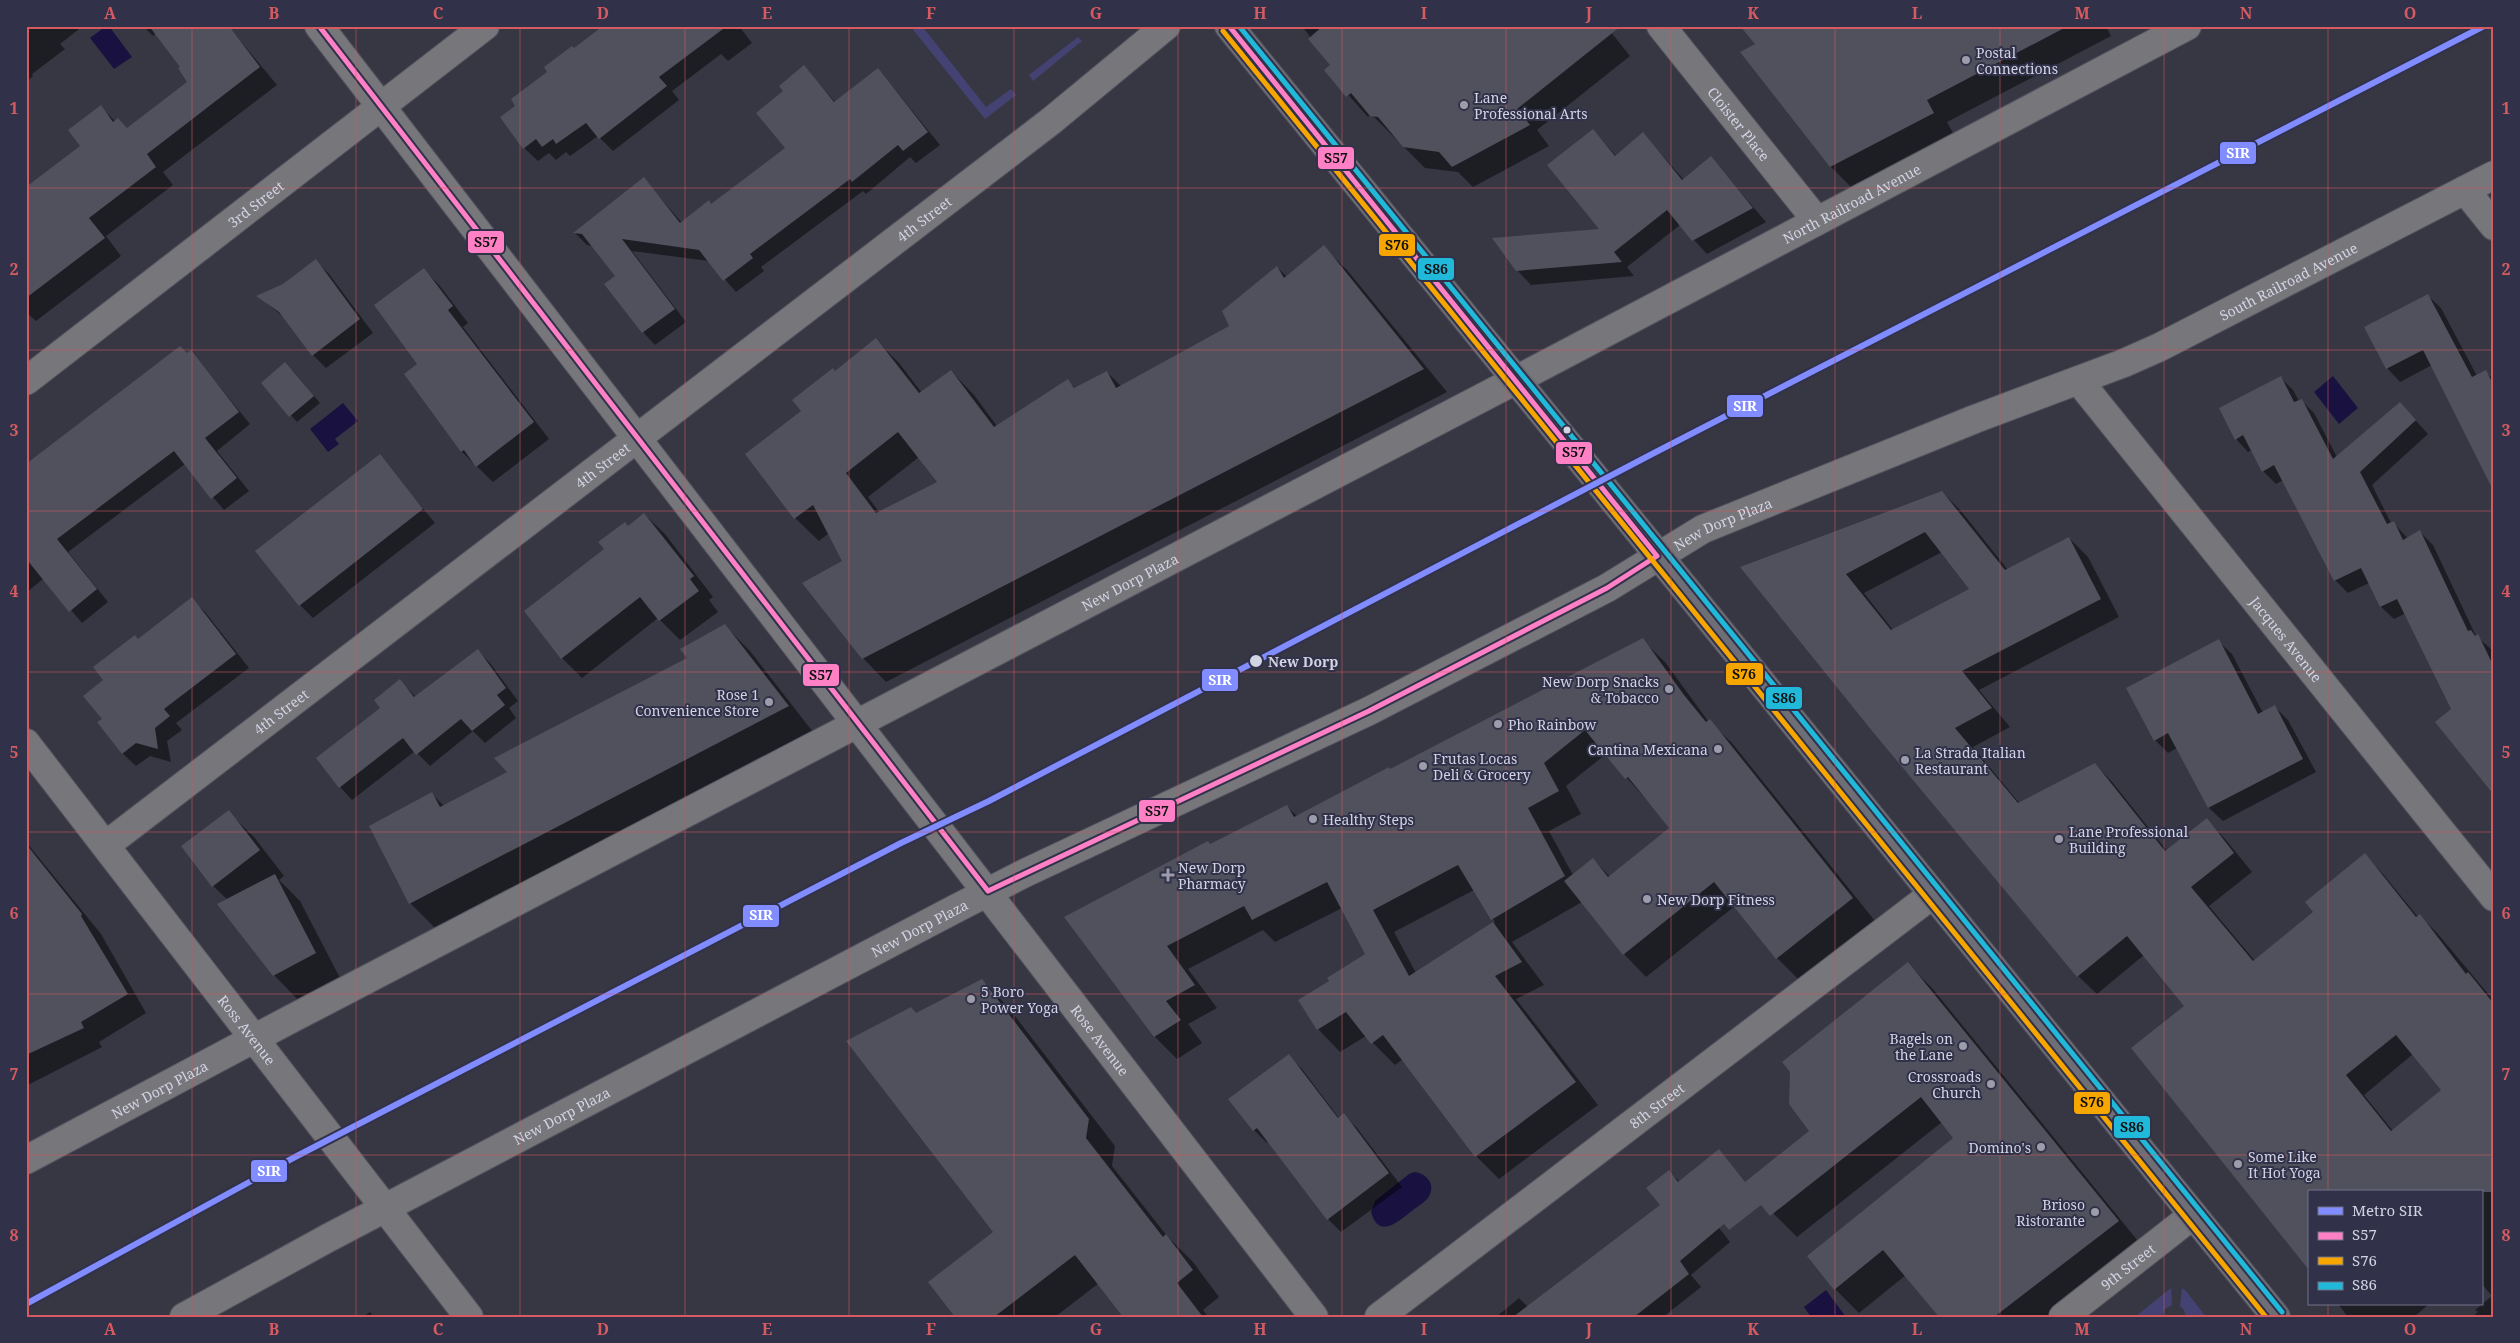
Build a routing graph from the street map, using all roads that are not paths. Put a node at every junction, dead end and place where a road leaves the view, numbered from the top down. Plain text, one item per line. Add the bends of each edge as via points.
1 (319, 26) edge
2 (485, 26) edge
3 (1166, 26) edge
4 (1229, 26) edge
5 (1661, 26) edge
6 (2187, 26) edge
7 (382, 108) junction
8 (2494, 174) edge
9 (2465, 190) junction
10 (1817, 221) junction
11 (2494, 226) edge
12 (1516, 380) junction
13 (26, 381) edge
14 (2079, 381) junction
15 (638, 439) junction
16 (1657, 556) junction
17 (859, 723) junction
18 (26, 743) edge
19 (106, 846) junction
20 (988, 892) junction
21 (1933, 894) junction
22 (2494, 898) edge
23 (254, 1038) junction
24 (26, 1160) edge
25 (386, 1209) junction
26 (2193, 1215) junction
27 (184, 1317) edge
28 (469, 1317) edge
29 (1314, 1317) edge
30 (1379, 1317) edge
31 (2063, 1317) edge
32 (2276, 1317) edge

1 - 7 street, Rose Avenue
2 - 7 street, 3rd Street
3 - 15 street, 4th Street via 1051,121
4 - 12 street
5 - 10 street, Cloister Place
6 - 10 street, North Railroad Avenue
7 - 13 street, 3rd Street
7 - 15 street, Rose Avenue
8 - 9 street, South Railroad Avenue
9 - 11 street
9 - 14 street, South Railroad Avenue via 2160,347
10 - 12 street, North Railroad Avenue
12 - 16 street
12 - 17 street, New Dorp Plaza
14 - 16 street, New Dorp Plaza via 1703,529
14 - 22 street, Jacques Avenue
15 - 17 street, Rose Avenue
15 - 19 street, 4th Street
16 - 20 street, New Dorp Plaza via 1607,588 1369,711
16 - 21 street
17 - 20 street, Rose Avenue
17 - 23 street, New Dorp Plaza
18 - 19 street, Ross Avenue
19 - 23 street, Ross Avenue
20 - 25 street, New Dorp Plaza
20 - 29 street, Rose Avenue
21 - 26 street
21 - 30 street, 8th Street
23 - 24 street, New Dorp Plaza
23 - 25 street, Ross Avenue
25 - 27 street, New Dorp Plaza
25 - 28 street, Ross Avenue
26 - 31 street, 9th Street
26 - 32 street

